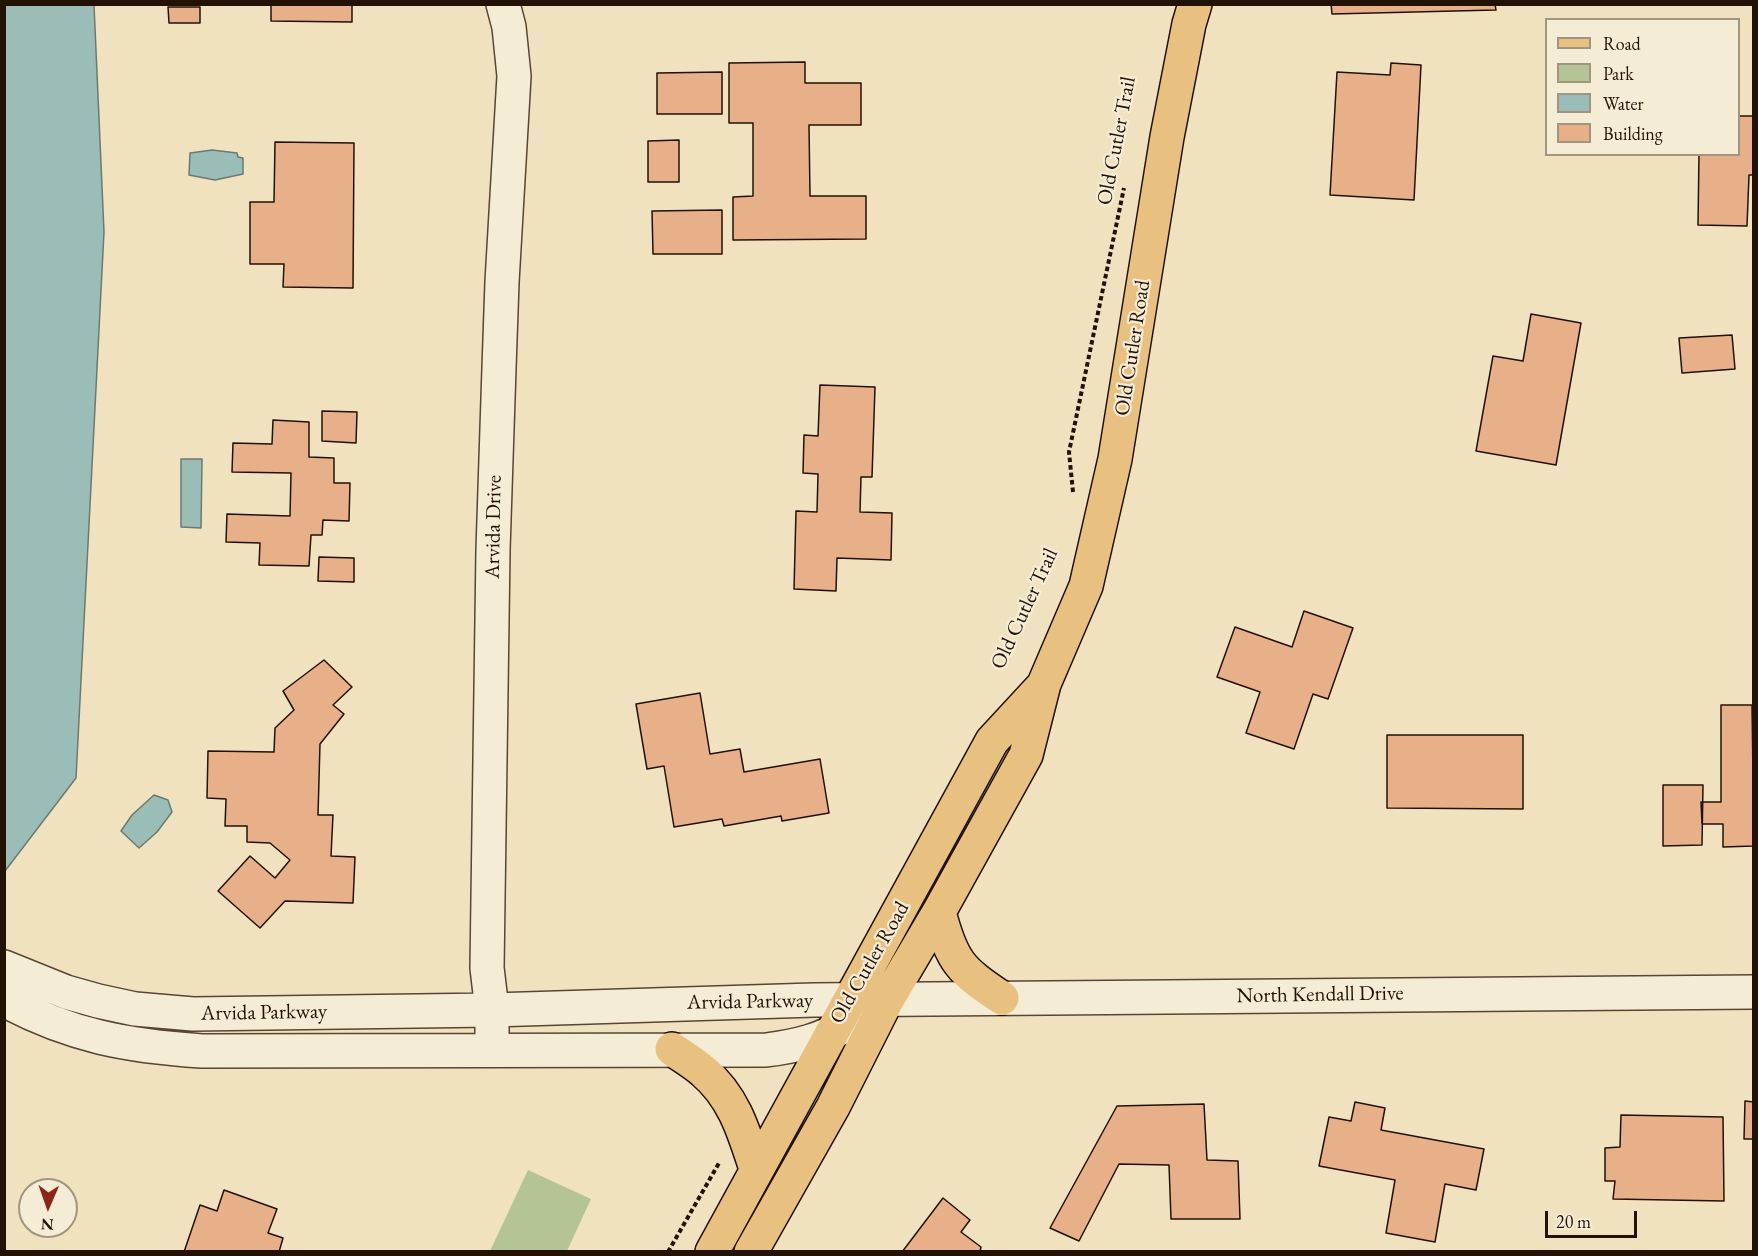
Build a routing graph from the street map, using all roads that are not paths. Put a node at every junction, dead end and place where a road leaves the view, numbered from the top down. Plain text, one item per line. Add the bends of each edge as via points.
1 (503, 4) edge
2 (1195, 4) edge
3 (1044, 684) junction
4 (939, 912) junction
5 (4, 966) edge
6 (1754, 992) edge
7 (1002, 998) junction
8 (4, 1000) edge
9 (850, 1000) junction
10 (887, 1000) junction
11 (492, 1010) junction
12 (829, 1035) junction
13 (672, 1049) junction
14 (492, 1050) junction
15 (756, 1169) junction
16 (712, 1251) edge
17 (751, 1251) edge

1 - 11 street, Arvida Drive via 514,76 493,550 487,968
2 - 3 main road, Old Cutler Road via 1167,137 1112,471 1086,586
3 - 4 main road, Old Cutler Road via 1026,755
3 - 9 main road, Old Cutler Road via 992,741
4 - 7 main road via 946,940 958,962 972,978
4 - 10 main road, Old Cutler Road
5 - 11 street, Arvida Parkway via 76,995 165,1013
6 - 7 street, North Kendall Drive
7 - 10 street, North Kendall Drive
8 - 14 street, Arvida Parkway via 79,1032 138,1046 233,1052
9 - 10 street, Arvida Parkway
9 - 11 street, Arvida Parkway
9 - 12 main road, Old Cutler Road
10 - 12 street, Arvida Parkway
10 - 17 main road, Old Cutler Road
11 - 14 street, Arvida Drive
12 - 13 street, Arvida Parkway via 766,1050
12 - 15 main road, Old Cutler Road
13 - 14 street, Arvida Parkway
13 - 15 main road via 702,1070 726,1094 742,1125
15 - 16 main road, Old Cutler Road

